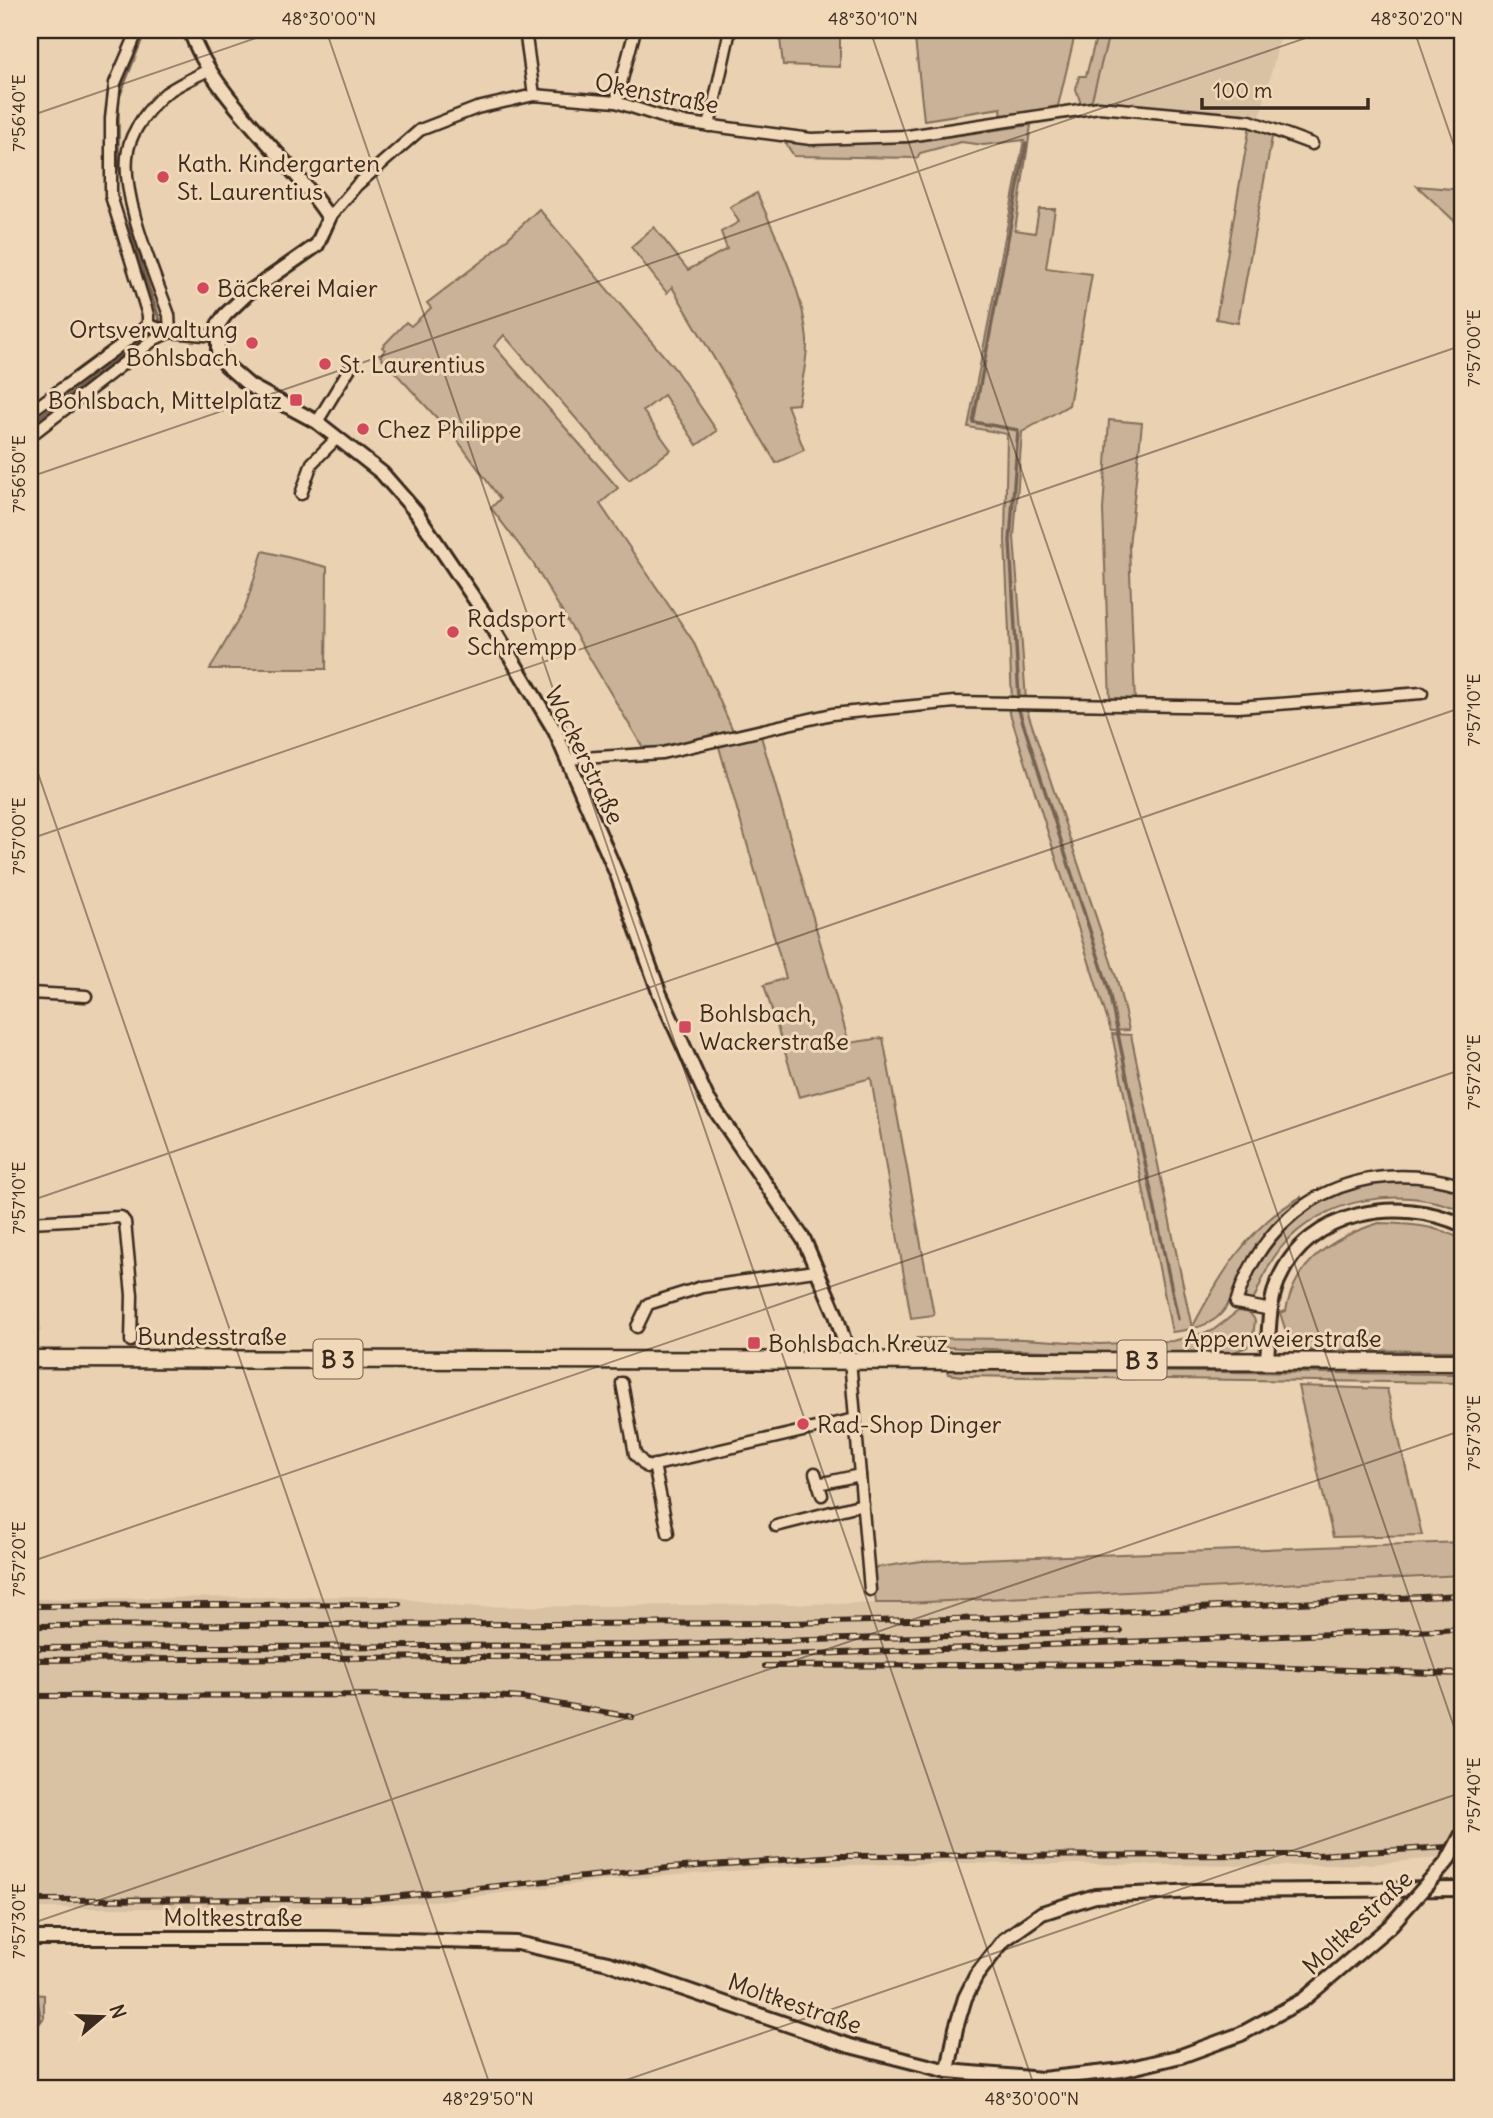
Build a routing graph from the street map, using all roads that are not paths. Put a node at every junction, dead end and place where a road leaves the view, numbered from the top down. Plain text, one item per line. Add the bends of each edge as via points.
1 (138, 30) edge
2 (190, 30) edge
3 (525, 30) edge
4 (635, 30) edge
5 (730, 30) edge
6 (208, 70) junction
7 (534, 95) junction
8 (616, 102) junction
9 (709, 126) junction
10 (1312, 144) dead end
11 (329, 218) junction
12 (148, 325) junction
13 (167, 331) junction
14 (216, 336) junction
15 (353, 363) dead end
16 (30, 412) edge
17 (317, 422) junction
18 (30, 436) edge
19 (337, 438) junction
20 (301, 494) dead end
21 (1422, 694) dead end
22 (567, 759) junction
23 (30, 993) edge
24 (86, 996) dead end
25 (1463, 1186) edge
26 (30, 1222) edge
27 (1463, 1225) edge
28 (815, 1270) junction
29 (1271, 1310) junction
30 (637, 1327) dead end
31 (131, 1341) dead end
32 (30, 1359) edge
33 (850, 1360) junction
34 (1267, 1360) junction
35 (1463, 1362) edge
36 (622, 1382) dead end
37 (855, 1419) junction
38 (654, 1465) junction
39 (815, 1473) dead end
40 (860, 1475) junction
41 (818, 1484) junction
42 (821, 1495) dead end
43 (863, 1504) junction
44 (776, 1526) dead end
45 (668, 1533) dead end
46 (870, 1590) dead end
47 (1463, 1832) edge
48 (1463, 1889) edge
49 (30, 1938) edge
50 (948, 2071) junction

1 - 12 street via 115,83 111,196
2 - 6 street
3 - 7 street
4 - 8 street
5 - 9 street
6 - 11 street via 311,190
6 - 13 street via 166,94 128,147 134,215 169,315
7 - 8 street, Okenstraße
7 - 11 street, Okenstraße via 477,108 420,130 357,185
8 - 9 street, Okenstraße via 675,121
9 - 10 street, Okenstraße via 811,139 908,136 1099,107 1250,121
11 - 14 street, Okenstraße via 317,246 248,292 225,315
12 - 13 street
12 - 16 street
13 - 14 street
13 - 18 street
14 - 17 street, Wackerstraße via 226,365 250,386
15 - 17 street
17 - 19 street, Wackerstraße
19 - 20 street via 312,463
19 - 22 street, Wackerstraße via 382,473 416,512 486,616
21 - 22 street via 1238,707 955,702 832,714 662,753
22 - 28 street, Wackerstraße via 618,877 659,992 707,1098 803,1241
23 - 24 street
25 - 29 street via 1423,1177 1381,1175 1311,1201 1280,1225 1263,1246 1239,1292 1236,1303
26 - 31 street via 121,1217 132,1294
27 - 29 street via 1414,1209 1386,1209 1331,1225 1307,1241 1287,1263 1276,1283
28 - 30 street via 675,1293 648,1304
28 - 33 street, Wackerstraße
29 - 34 street
32 - 33 main road, Bundesstraße / B 3
33 - 34 main road, Appenweierstraße / B 3
33 - 37 street, Wackerstraße
34 - 35 main road, Appenweierstraße / B 3
36 - 38 street via 635,1454 646,1467
37 - 38 street
37 - 40 street, Wackerstraße
38 - 45 street
39 - 41 street
40 - 41 street
40 - 43 street, Wackerstraße
41 - 42 street
43 - 44 street
43 - 46 street, Wackerstraße
47 - 50 street, Moltkestraße, bridge via 1447,1862 1390,1926 1303,2000 1241,2034 1181,2056 1123,2070 1042,2079
48 - 50 street via 1095,1896 1042,1913 1004,1940 976,1976 964,1998
49 - 50 street, Moltkestraße via 517,1943 608,1963 850,2046

